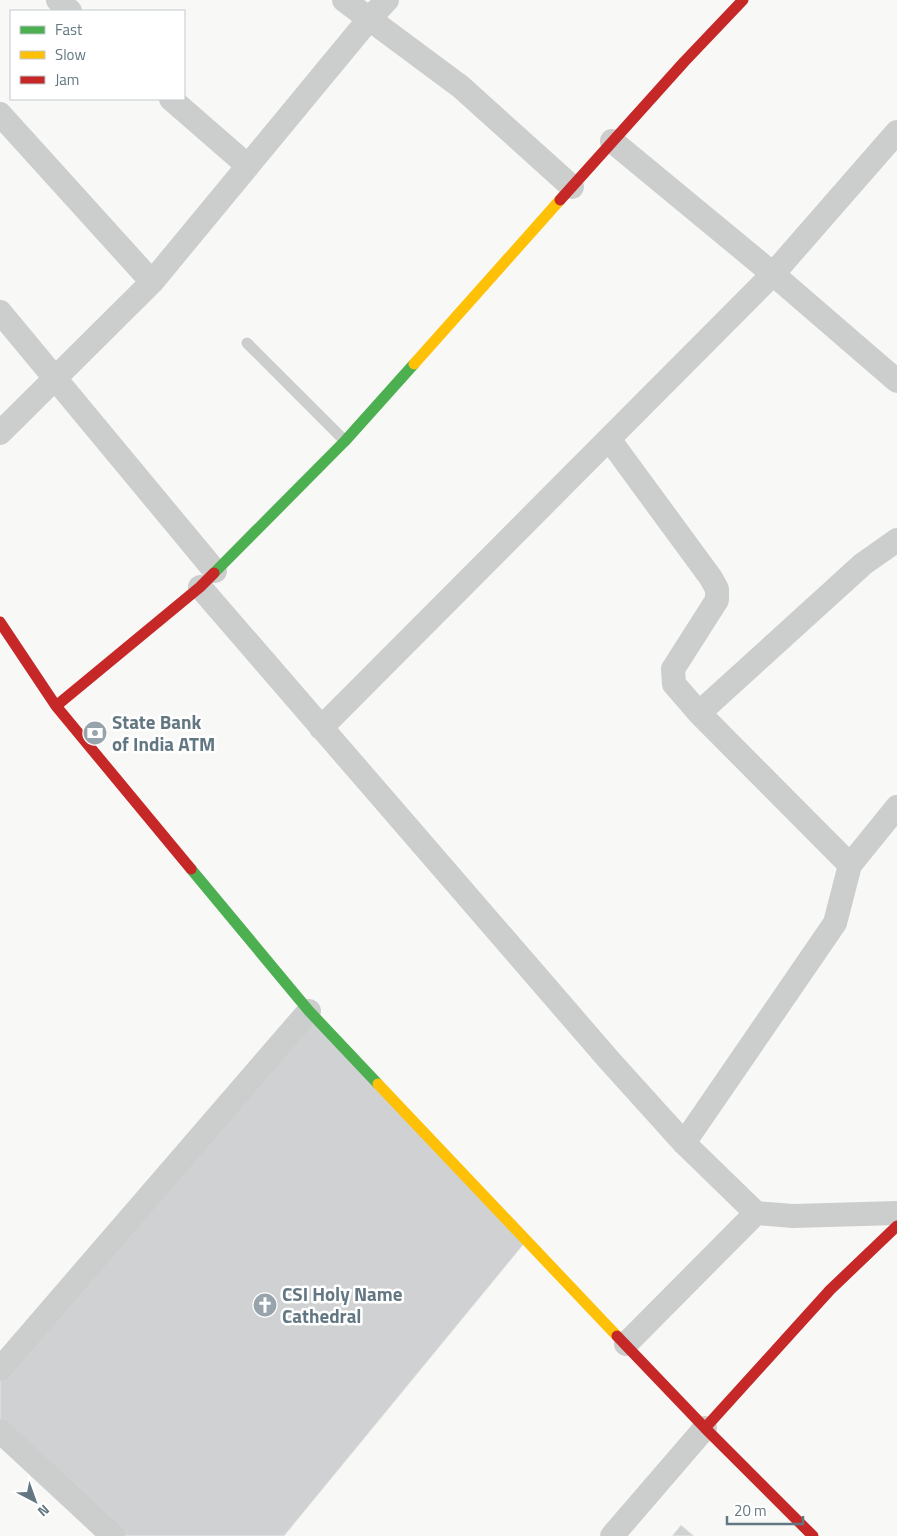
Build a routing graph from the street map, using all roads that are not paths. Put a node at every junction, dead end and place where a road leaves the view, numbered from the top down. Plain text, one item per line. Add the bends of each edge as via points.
1 (58, 0) edge
2 (344, 0) edge
3 (387, 0) edge
4 (743, 0) edge
5 (69, 10) edge
6 (370, 18) junction
7 (172, 100) edge
8 (0, 114) edge
9 (897, 132) edge
10 (612, 142) junction
11 (248, 166) junction
12 (572, 187) junction
13 (772, 274) junction
14 (152, 282) junction
15 (0, 312) edge
16 (247, 343) dead end
17 (894, 373) edge
18 (54, 379) junction
19 (0, 433) edge
20 (609, 439) junction
21 (345, 441) junction
22 (897, 540) edge
23 (208, 579) junction
24 (0, 622) edge
25 (56, 706) junction
26 (699, 713) junction
27 (321, 728) junction
28 (897, 807) edge
29 (850, 865) junction
30 (309, 1011) junction
31 (684, 1143) junction
32 (756, 1213) junction
33 (897, 1213) edge
34 (897, 1226) edge
35 (626, 1344) junction
36 (0, 1369) edge
37 (705, 1428) junction
38 (0, 1431) edge
39 (104, 1533) edge
40 (612, 1536) edge
41 (813, 1536) edge

1 - 5 street
2 - 6 street
3 - 6 street
4 - 10 street
6 - 11 street
6 - 12 street via 461,87
7 - 11 street
8 - 14 street
9 - 13 street
10 - 12 street
10 - 13 street
11 - 14 street
12 - 21 street
13 - 17 street
13 - 20 street
14 - 18 street
15 - 18 street
16 - 21 lane
18 - 19 street
18 - 23 street
20 - 26 street via 717,589 714,606 673,669 674,684
20 - 27 street
21 - 23 street
22 - 26 street via 863,564
23 - 25 street
23 - 27 street
24 - 25 street
25 - 30 street
26 - 29 street
27 - 31 street
28 - 29 street
29 - 31 street via 835,923
30 - 35 street
30 - 36 street
31 - 32 street
32 - 33 street via 794,1216
32 - 35 street
34 - 37 street via 830,1290
35 - 37 street
37 - 40 street
37 - 41 street
38 - 39 street

